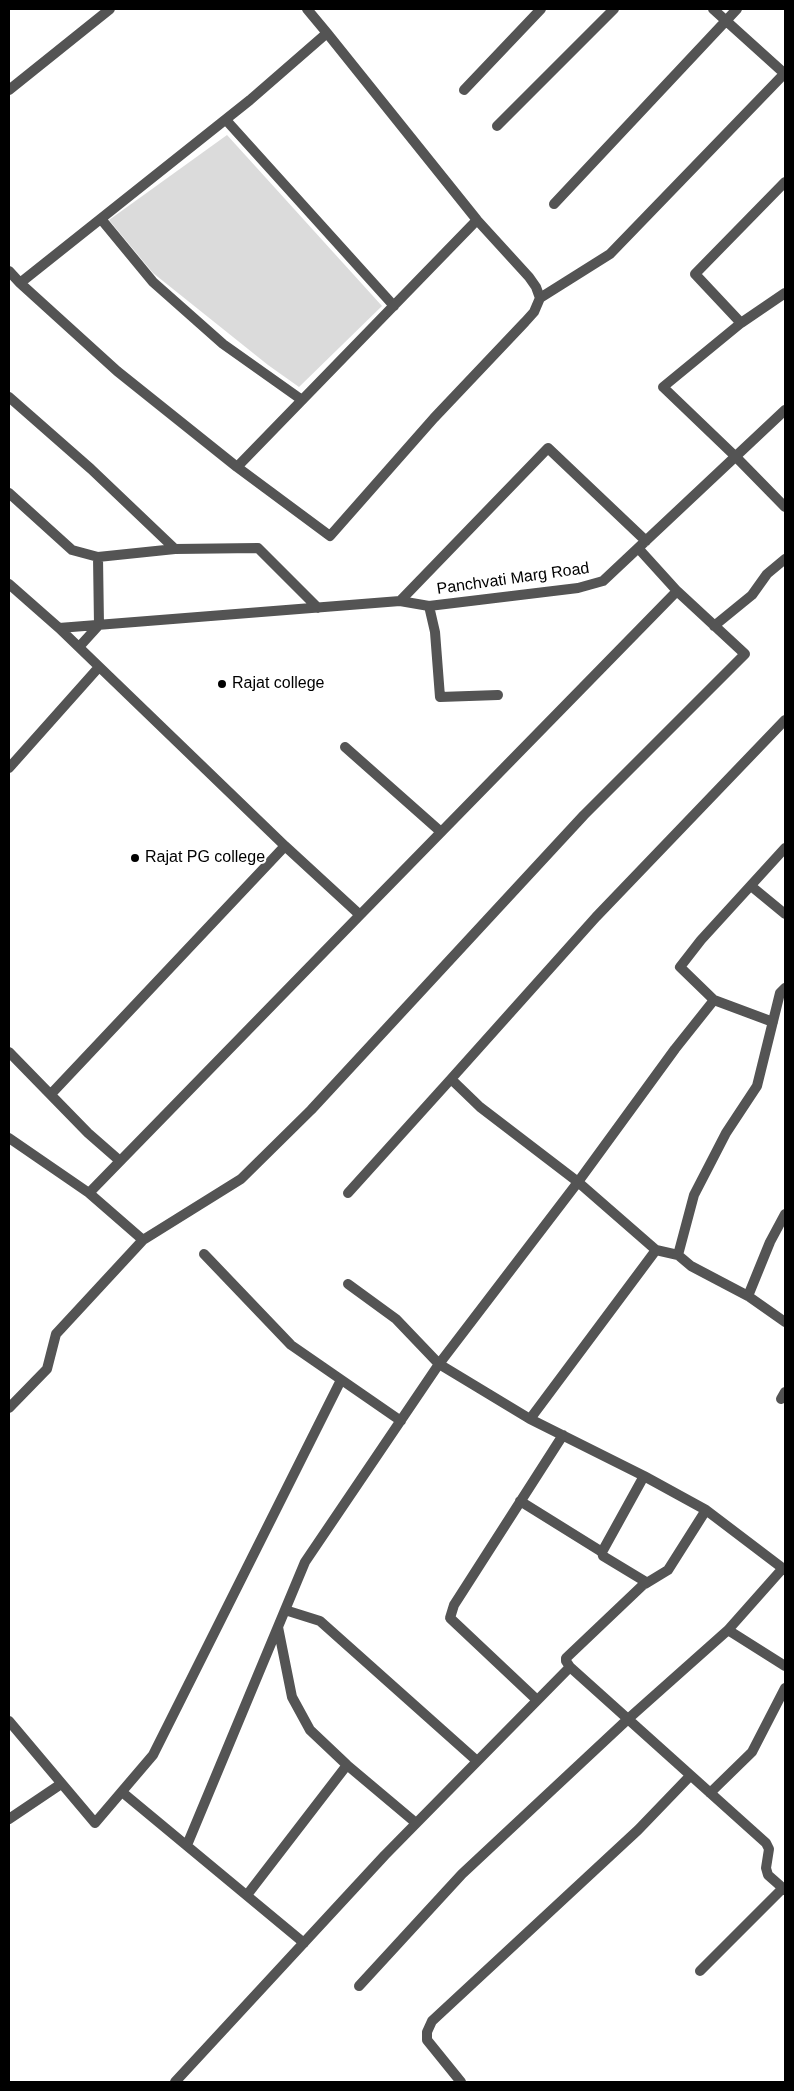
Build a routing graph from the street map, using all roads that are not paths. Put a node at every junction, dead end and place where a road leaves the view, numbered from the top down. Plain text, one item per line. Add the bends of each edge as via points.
1 (110, 9) edge
2 (307, 9) edge
3 (542, 9) edge
4 (614, 9) edge
5 (713, 9) edge
6 (737, 9) edge
7 (726, 21) junction
8 (328, 32) junction
9 (785, 73) edge
10 (9, 90) edge
11 (464, 90) dead end
12 (226, 120) junction
13 (496, 126) dead end
14 (785, 182) edge
15 (554, 204) dead end
16 (101, 219) junction
17 (478, 220) junction
18 (9, 271) edge
19 (20, 284) junction
20 (785, 294) edge
21 (540, 298) junction
22 (394, 306) junction
23 (741, 323) junction
24 (9, 397) edge
25 (302, 400) junction
26 (785, 410) edge
27 (736, 457) junction
28 (237, 467) junction
29 (9, 493) edge
30 (785, 507) edge
31 (642, 545) junction
32 (174, 549) junction
33 (98, 558) junction
34 (785, 559) edge
35 (9, 584) edge
36 (678, 591) junction
37 (400, 601) junction
38 (429, 606) junction
39 (318, 608) junction
40 (99, 625) junction
41 (714, 626) junction
42 (59, 628) junction
43 (79, 647) junction
44 (99, 667) junction
45 (498, 695) dead end
46 (783, 728) edge
47 (345, 747) dead end
48 (9, 768) edge
49 (441, 832) junction
50 (285, 846) junction
51 (785, 848) edge
52 (751, 886) junction
53 (785, 914) edge
54 (360, 915) junction
55 (783, 993) edge
56 (714, 1000) junction
57 (773, 1022) junction
58 (9, 1052) edge
59 (451, 1079) junction
60 (51, 1094) junction
61 (9, 1138) edge
62 (120, 1161) junction
63 (578, 1182) junction
64 (89, 1193) junction
65 (348, 1193) dead end
66 (785, 1214) edge
67 (143, 1240) junction
68 (656, 1250) junction
69 (204, 1254) dead end
70 (678, 1255) junction
71 (348, 1284) dead end
72 (748, 1296) junction
73 (785, 1322) edge
74 (439, 1364) junction
75 (342, 1380) junction
76 (9, 1408) edge
77 (530, 1419) junction
78 (400, 1421) junction
79 (562, 1435) junction
80 (644, 1476) junction
81 (520, 1501) junction
82 (706, 1510) junction
83 (602, 1552) junction
84 (784, 1569) edge
85 (645, 1584) junction
86 (286, 1610) junction
87 (278, 1627) junction
88 (728, 1630) junction
89 (785, 1666) edge
90 (570, 1667) junction
91 (785, 1688) edge
92 (537, 1700) junction
93 (628, 1720) junction
94 (9, 1721) edge
95 (477, 1761) junction
96 (347, 1766) junction
97 (690, 1776) junction
98 (61, 1784) junction
99 (122, 1792) junction
100 (710, 1793) junction
101 (9, 1819) edge
102 (416, 1823) junction
103 (187, 1846) junction
104 (784, 1889) edge
105 (247, 1896) junction
106 (304, 1943) junction
107 (700, 1972) dead end
108 (359, 1986) dead end
109 (175, 2082) edge
110 (461, 2082) edge

1 - 10 street
2 - 8 street
3 - 11 street
4 - 13 street
5 - 7 street
6 - 7 street
7 - 9 street
7 - 15 street
8 - 12 street
8 - 17 street
9 - 21 street via 610,254
12 - 16 street
12 - 22 street
14 - 23 street via 694,274
16 - 19 street
16 - 25 street via 153,282 223,344
17 - 21 street via 529,277
17 - 22 street
18 - 19 street
19 - 28 street via 117,371
20 - 23 street
21 - 28 street via 534,312 434,418 330,536
22 - 25 street
23 - 27 street via 663,388
24 - 32 street via 91,469
25 - 28 street
26 - 27 street, Panchvati Marg Road
27 - 30 street
27 - 31 street, Panchvati Marg Road
29 - 33 street via 72,550
31 - 36 street
31 - 37 street via 548,448
31 - 38 street, Panchvati Marg Road via 603,581 578,588
32 - 33 street
32 - 39 street via 258,548
33 - 40 street
34 - 41 street via 767,574 752,595
35 - 42 street
36 - 41 street
36 - 49 street
37 - 38 street, Panchvati Marg Road
37 - 39 street, Panchvati Marg Road
38 - 45 street via 435,632 440,697
39 - 40 street, Panchvati Marg Road
40 - 42 street, Panchvati Marg Road
40 - 43 street
41 - 67 street via 745,654 584,815 312,1110 241,1179
42 - 43 street
43 - 44 street
44 - 48 street
44 - 50 street
46 - 59 street via 596,916
47 - 49 street
49 - 54 street
50 - 54 street
50 - 60 street
51 - 52 street
52 - 53 street
52 - 56 street via 680,967
54 - 62 street
55 - 57 street
56 - 57 street
56 - 63 street
57 - 70 street via 757,1086 726,1133 694,1194
58 - 60 street
59 - 63 street via 480,1107
59 - 65 street
60 - 62 street
61 - 64 street
62 - 64 street
63 - 68 street
63 - 74 street
64 - 67 street
66 - 72 street
67 - 76 street via 56,1334 47,1369
68 - 70 street
68 - 77 street
69 - 75 street via 290,1345
70 - 72 street via 691,1266
71 - 74 street via 396,1319
72 - 73 street
74 - 77 street
74 - 78 street
75 - 78 street
75 - 99 street via 153,1755
77 - 79 street
78 - 86 street via 305,1562
79 - 80 street
79 - 81 street
80 - 82 street
80 - 83 street
81 - 83 street
81 - 92 street via 454,1604 450,1618
82 - 84 street
82 - 85 street via 668,1570
83 - 85 street via 603,1556 645,1580
84 - 88 street
85 - 90 street via 566,1658
86 - 87 street
86 - 95 street via 320,1621
87 - 96 street via 292,1698 310,1730
87 - 103 street
88 - 89 street
88 - 93 street
90 - 92 street
90 - 93 street
91 - 100 street via 752,1752
92 - 95 street
93 - 97 street
93 - 108 street via 462,1874
94 - 98 street
95 - 102 street
96 - 102 street
96 - 105 street
97 - 100 street
97 - 110 street via 638,1830 432,2021 427,2040
98 - 99 street via 95,1823
98 - 101 street
99 - 103 street
100 - 104 street via 766,1843 769,1849 768,1875
102 - 106 street
103 - 105 street
104 - 107 street
105 - 106 street
106 - 109 street

